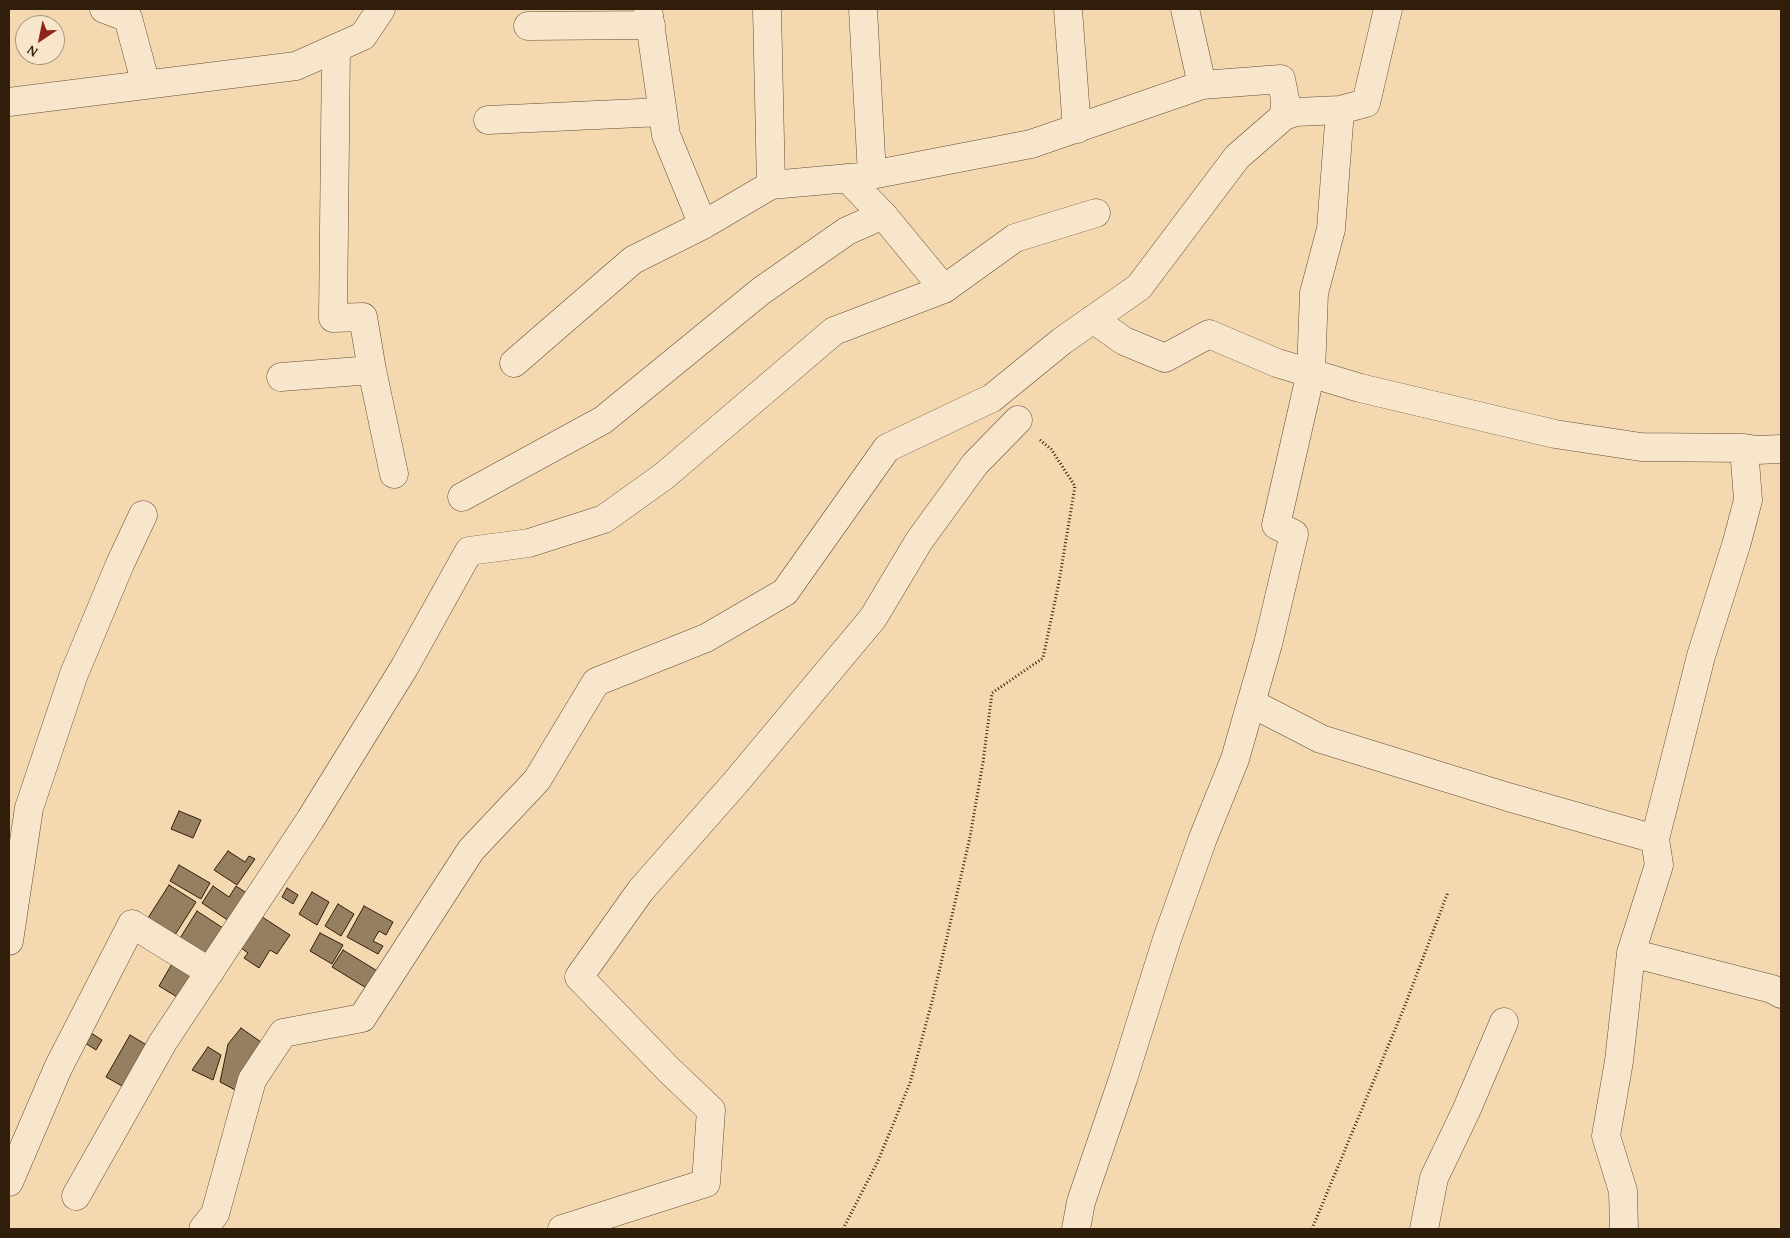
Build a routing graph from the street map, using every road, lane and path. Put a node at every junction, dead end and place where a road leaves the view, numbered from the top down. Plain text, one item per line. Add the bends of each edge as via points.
1 (104, 9) edge
2 (381, 9) edge
3 (767, 9) edge
4 (863, 9) edge
5 (1068, 9) edge
6 (1185, 9) edge
7 (1388, 9) edge
8 (649, 17) edge
9 (528, 26) dead end
10 (336, 48) junction
11 (146, 85) junction
12 (1202, 85) junction
13 (9, 102) edge
14 (1340, 110) junction
15 (662, 112) junction
16 (1284, 116) junction
17 (488, 120) dead end
18 (1077, 129) junction
19 (860, 176) junction
20 (771, 185) junction
21 (1096, 213) dead end
22 (883, 215) junction
23 (703, 225) junction
24 (944, 289) junction
25 (1093, 319) junction
26 (514, 363) dead end
27 (372, 370) junction
28 (1311, 372) junction
29 (282, 377) dead end
30 (1018, 420) joint
31 (1744, 448) junction
32 (1781, 449) edge
33 (394, 474) dead end
34 (462, 497) dead end
35 (143, 515) dead end
36 (1251, 703) junction
37 (1655, 839) junction
38 (1448, 892) dead end
39 (9, 941) edge
40 (1631, 953) junction
41 (210, 972) junction
42 (1781, 994) edge
43 (1504, 1022) dead end
44 (9, 1182) edge
45 (76, 1196) dead end
46 (203, 1229) edge
47 (562, 1229) edge
48 (843, 1229) edge
49 (1076, 1229) edge
50 (1312, 1229) edge
51 (1424, 1229) edge
52 (1624, 1229) edge

1 - 11 street via 128,18
2 - 10 street via 362,36
3 - 20 street
4 - 19 street
5 - 18 street
6 - 12 street
7 - 14 street via 1366,103
8 - 9 street
8 - 15 street
10 - 11 street via 296,66
10 - 27 street via 333,318 363,317
11 - 13 street
12 - 16 street via 1281,79
12 - 18 street
14 - 16 street via 1296,112
14 - 28 street via 1331,229 1314,293
15 - 17 street
15 - 23 street via 666,135
16 - 25 street via 1237,157 1139,287
18 - 19 street via 1031,144
19 - 20 street
19 - 22 street
20 - 23 street
21 - 24 street via 1015,238
22 - 24 street
22 - 34 street via 847,231 761,291 603,420
23 - 26 street via 633,260
24 - 41 street via 834,331 664,476 604,519 529,544 469,551 404,668 310,820
25 - 28 street via 1124,341 1165,358 1209,334
25 - 46 street via 992,398 887,448 785,592 706,638 596,682 537,780 471,850 362,1018 283,1033 252,1080 215,1214
27 - 29 street
27 - 33 street
28 - 31 street via 1360,388 1556,434 1641,447
28 - 36 street via 1276,525 1294,534
30 - 47 street via 975,464 919,540 873,618 641,890 579,977 712,1110 706,1183
30 - 48 path via 1051,449 1075,486 1043,658 992,693 970,838 913,1073 878,1161
31 - 32 street
31 - 37 street via 1748,500 1701,656
35 - 39 street via 74,674 29,808
36 - 37 street via 1322,739
36 - 49 street via 1235,759 1167,939 1081,1202
37 - 40 street via 1659,865
38 - 50 path via 1404,1008
40 - 42 street
40 - 52 street via 1619,1061 1606,1136 1623,1191
41 - 44 street via 132,924 58,1068
41 - 45 street via 163,1042
43 - 51 street via 1434,1178

